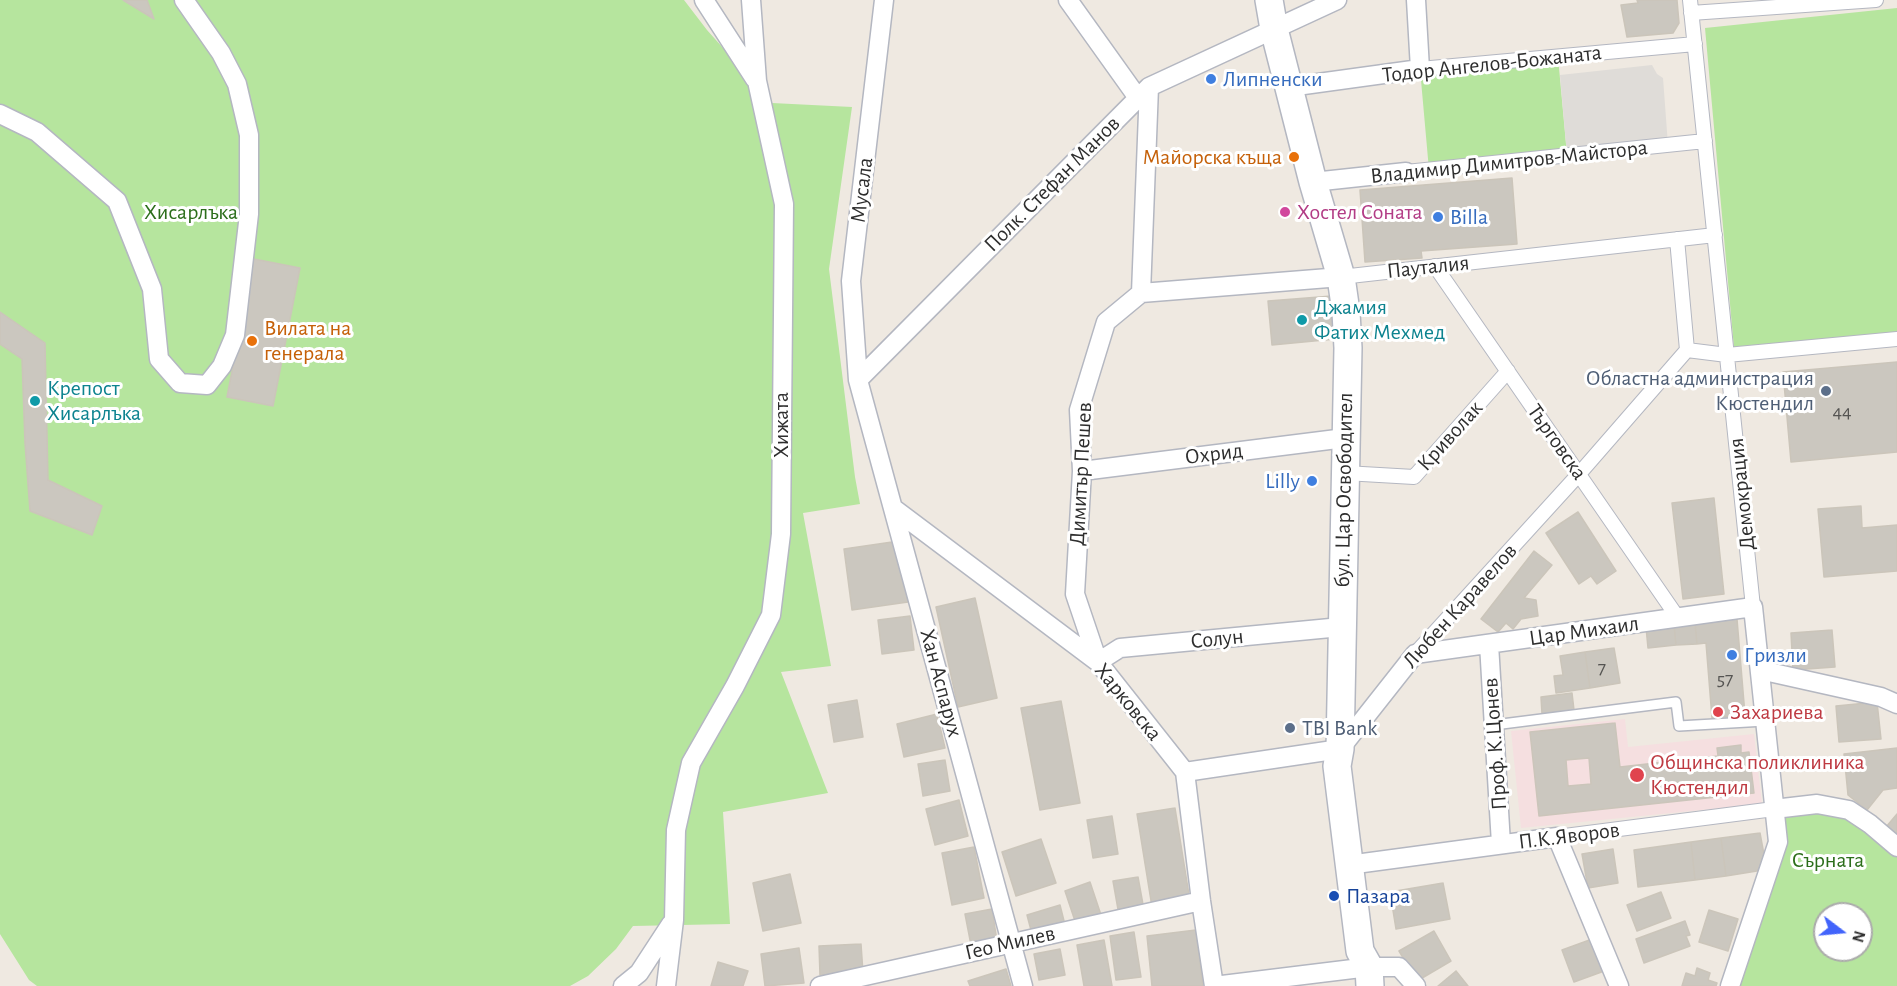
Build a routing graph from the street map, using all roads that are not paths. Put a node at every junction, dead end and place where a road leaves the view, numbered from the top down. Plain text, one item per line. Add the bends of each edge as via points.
1 (184, 0) edge
2 (704, 0) edge
3 (752, 0) edge
4 (884, 0) edge
5 (1068, 0) edge
6 (1269, 0) edge
7 (1337, 0) edge
8 (1416, 0) edge
9 (1876, 0) edge
10 (1691, 6) edge
11 (1274, 29) junction
12 (1695, 44) junction
13 (1420, 69) junction
14 (757, 81) junction
15 (1289, 87) junction
16 (1144, 92) junction
17 (0, 114) edge
18 (1705, 141) junction
19 (1406, 172) joint
20 (1313, 182) junction
21 (1715, 235) junction
22 (1677, 239) junction
23 (1435, 266) junction
24 (1341, 277) junction
25 (1141, 293) junction
26 (1897, 339) edge
27 (1687, 350) junction
28 (1727, 355) junction
29 (1508, 371) junction
30 (858, 380) junction
31 (1345, 438) junction
32 (1082, 471) junction
33 (1345, 473) junction
34 (1579, 474) junction
35 (893, 508) junction
36 (1753, 607) junction
37 (1678, 618) junction
38 (1341, 627) junction
39 (1489, 644) junction
40 (1415, 654) junction
41 (1098, 662) junction
42 (1760, 670) junction
43 (1897, 704) edge
44 (1765, 721) junction
45 (1494, 725) junction
46 (1340, 749) junction
47 (1185, 772) junction
48 (1774, 809) junction
49 (1557, 837) junction
50 (1501, 844) junction
51 (1897, 847) edge
52 (1363, 863) junction
53 (1201, 901) junction
54 (674, 920) junction
55 (1012, 942) junction
56 (1369, 977) edge
57 (623, 986) edge
58 (666, 986) edge
59 (820, 986) edge
60 (1023, 986) edge
61 (1214, 986) edge
62 (1416, 986) edge
63 (1620, 986) edge
64 (1730, 986) edge

1 - 17 street via 221,53 237,84 249,135 249,214 234,335 222,366 207,385 180,383 159,359 152,290 117,201 37,132
2 - 14 street
3 - 14 street, Хижата
4 - 30 street, Мусала via 851,281
5 - 16 street
6 - 11 main road, бул. Цар Освободител
7 - 11 street, Полк. Стефан Манов
8 - 13 street
9 - 10 street
10 - 12 street, Демокрация
11 - 15 main road, бул. Цар Освободител
11 - 16 street, Полк. Стефан Манов
12 - 13 street, Тодор Ангелов-Божаната
12 - 18 street, Демокрация
13 - 15 street, Тодор Ангелов-Божаната
14 - 54 street, Хижата via 784,204 781,534 771,615 691,763 676,830
15 - 20 main road, бул. Цар Освободител
16 - 25 street
16 - 30 street, Полк. Стефан Манов
18 - 19 street, Владимир Димитров-Майстора
18 - 21 street, Демокрация
19 - 20 street, Владимир Димитров-Майстора
20 - 24 main road, бул. Цар Освободител
21 - 22 street, Пауталия
21 - 28 street, Демокрация
22 - 23 street, Пауталия
22 - 27 street
23 - 24 street, Пауталия
23 - 29 street, Търговска
24 - 25 street, Пауталия
24 - 31 main road, бул. Цар Освободител via 1348,348
25 - 32 street, Димитър Пешев via 1106,321 1079,410
26 - 28 street
27 - 28 street
27 - 34 street, Любен Kаравелов
28 - 36 street, Демокрация
29 - 33 street, Криволак via 1414,477
29 - 34 street, Търговска
30 - 35 street, Хан Аспарух
31 - 32 street, Охрид
31 - 33 main road, бул. Цар Освободител
32 - 41 street, Димитър Пешев via 1075,594
33 - 38 main road, бул. Цар Освободител
34 - 37 street, Търговска
34 - 40 street, Любен Kаравелов
35 - 41 street, Харковска
35 - 55 street, Хан Аспарух
36 - 37 street, Цар Михаил
36 - 42 street, Демокрация
37 - 39 street, Цар Михаил
38 - 41 street, Солун via 1120,648
38 - 46 main road, бул. Цар Освободител
39 - 40 street, Цар Михаил
39 - 45 street, Проф. К.Цонев
40 - 46 street, Любен Kаравелов
41 - 47 street, Харковска
42 - 43 street
42 - 44 street, Демокрация
44 - 45 lane via 1679,726 1676,702
44 - 48 street, Демокрация
45 - 50 street, Проф. К.Цонев
46 - 47 street
46 - 52 main road via 1350,765
46 - 56 main road, бул. Цар Освободител via 1337,766 1360,951
47 - 53 street
48 - 49 street, П.К.Яворов
48 - 51 street via 1817,804 1849,810
48 - 64 street, Демокрация via 1778,842
49 - 50 street, П.К.Яворов
49 - 63 street
50 - 52 street, П.К.Яворов
52 - 56 main road via 1374,948
53 - 55 street, Гео Милев
53 - 61 street
54 - 57 street via 639,973
54 - 58 street, Хижата
55 - 59 street, Гео Милев
55 - 60 street, Хан Аспарух
56 - 61 street
56 - 62 street via 1399,967

